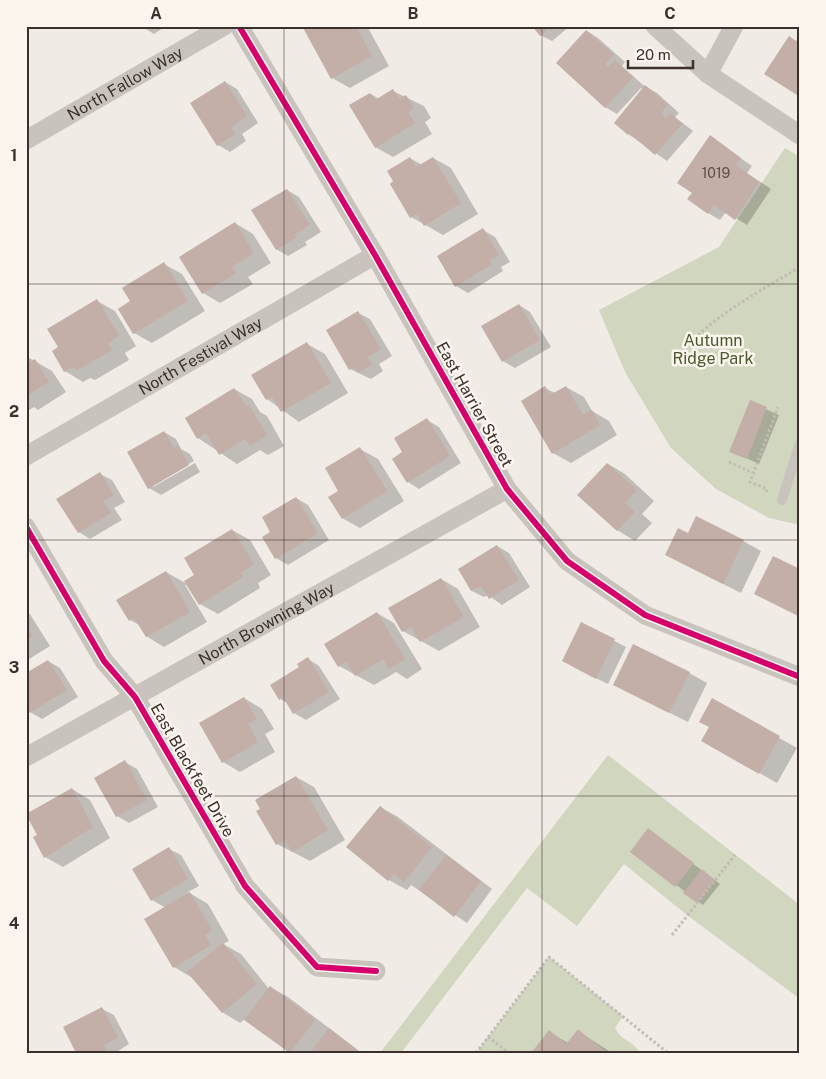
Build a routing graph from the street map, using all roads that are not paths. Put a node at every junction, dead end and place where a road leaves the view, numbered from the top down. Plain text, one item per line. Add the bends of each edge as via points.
1 (224, 26) edge
2 (239, 26) edge
3 (655, 26) edge
4 (734, 26) edge
5 (708, 74) junction
6 (800, 135) edge
7 (26, 140) edge
8 (375, 255) junction
9 (800, 443) edge
10 (26, 456) edge
11 (507, 489) junction
12 (782, 500) road end
13 (26, 527) edge
14 (800, 677) edge
15 (135, 697) junction
16 (26, 757) edge
17 (376, 971) dead end

1 - 7 street, North Fallow Way
2 - 8 street, East Harrier Street
3 - 5 street
4 - 5 street
5 - 6 street
8 - 10 street, North Festival Way
8 - 11 street, East Harrier Street
9 - 12 lane
11 - 14 street, East Harrier Street via 568,561 645,615
11 - 15 street, North Browning Way
13 - 15 street, East Blackfeet Drive via 104,661
15 - 16 street, North Browning Way
15 - 17 street, East Blackfeet Drive via 245,886 318,967

